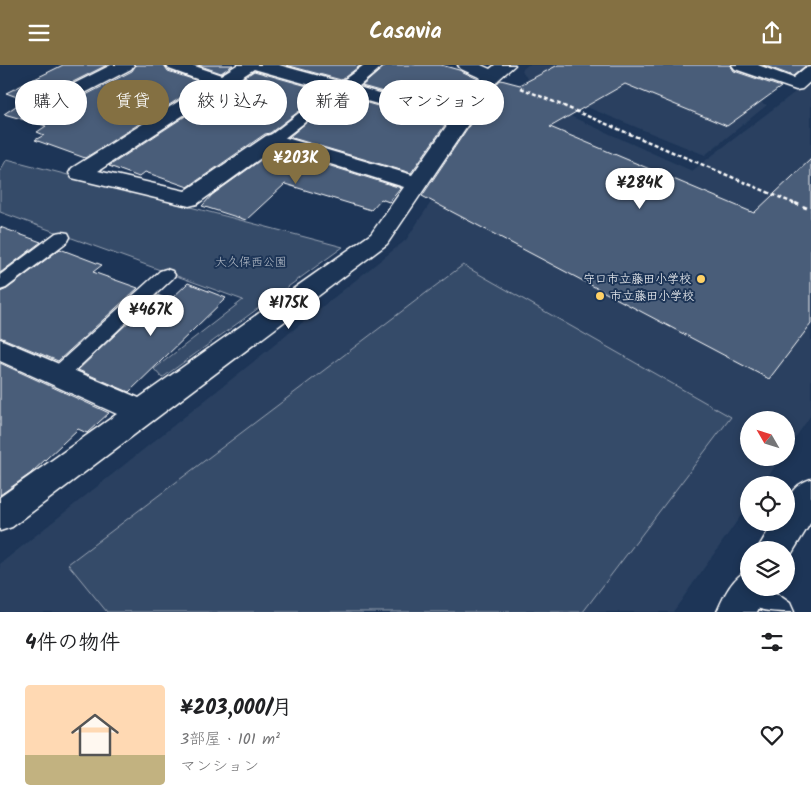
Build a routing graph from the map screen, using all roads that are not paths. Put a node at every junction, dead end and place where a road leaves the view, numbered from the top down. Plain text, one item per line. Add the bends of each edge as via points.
1 (125, 65) edge
2 (175, 65) edge
3 (249, 65) edge
4 (259, 65) edge
5 (375, 65) edge
6 (468, 65) edge
7 (741, 65) edge
8 (499, 70) edge
9 (811, 72) edge
10 (217, 80) edge
11 (226, 80) edge
12 (312, 80) edge
13 (356, 80) edge
14 (491, 80) edge
15 (87, 84) edge
16 (179, 110) edge
17 (297, 121) edge
18 (457, 125) edge
19 (273, 140) junction
20 (417, 184) junction
21 (62, 237) dead end
22 (166, 275) dead end
23 (0, 284) edge
24 (0, 349) edge
25 (58, 375) junction
26 (142, 412) junction
27 (811, 493) edge
28 (0, 516) edge
29 (781, 541) edge
30 (745, 597) edge
31 (781, 612) edge

1 - 15 street
2 - 10 street
3 - 11 street
4 - 12 street
5 - 13 street
6 - 8 street
7 - 9 street via 796,85
8 - 14 street
16 - 19 street via 80,173 188,199
17 - 19 lane
18 - 20 street
19 - 20 street
20 - 26 street via 379,239
21 - 23 lane
22 - 25 lane
24 - 25 street
25 - 26 street
26 - 28 street
27 - 29 street
30 - 31 lane

